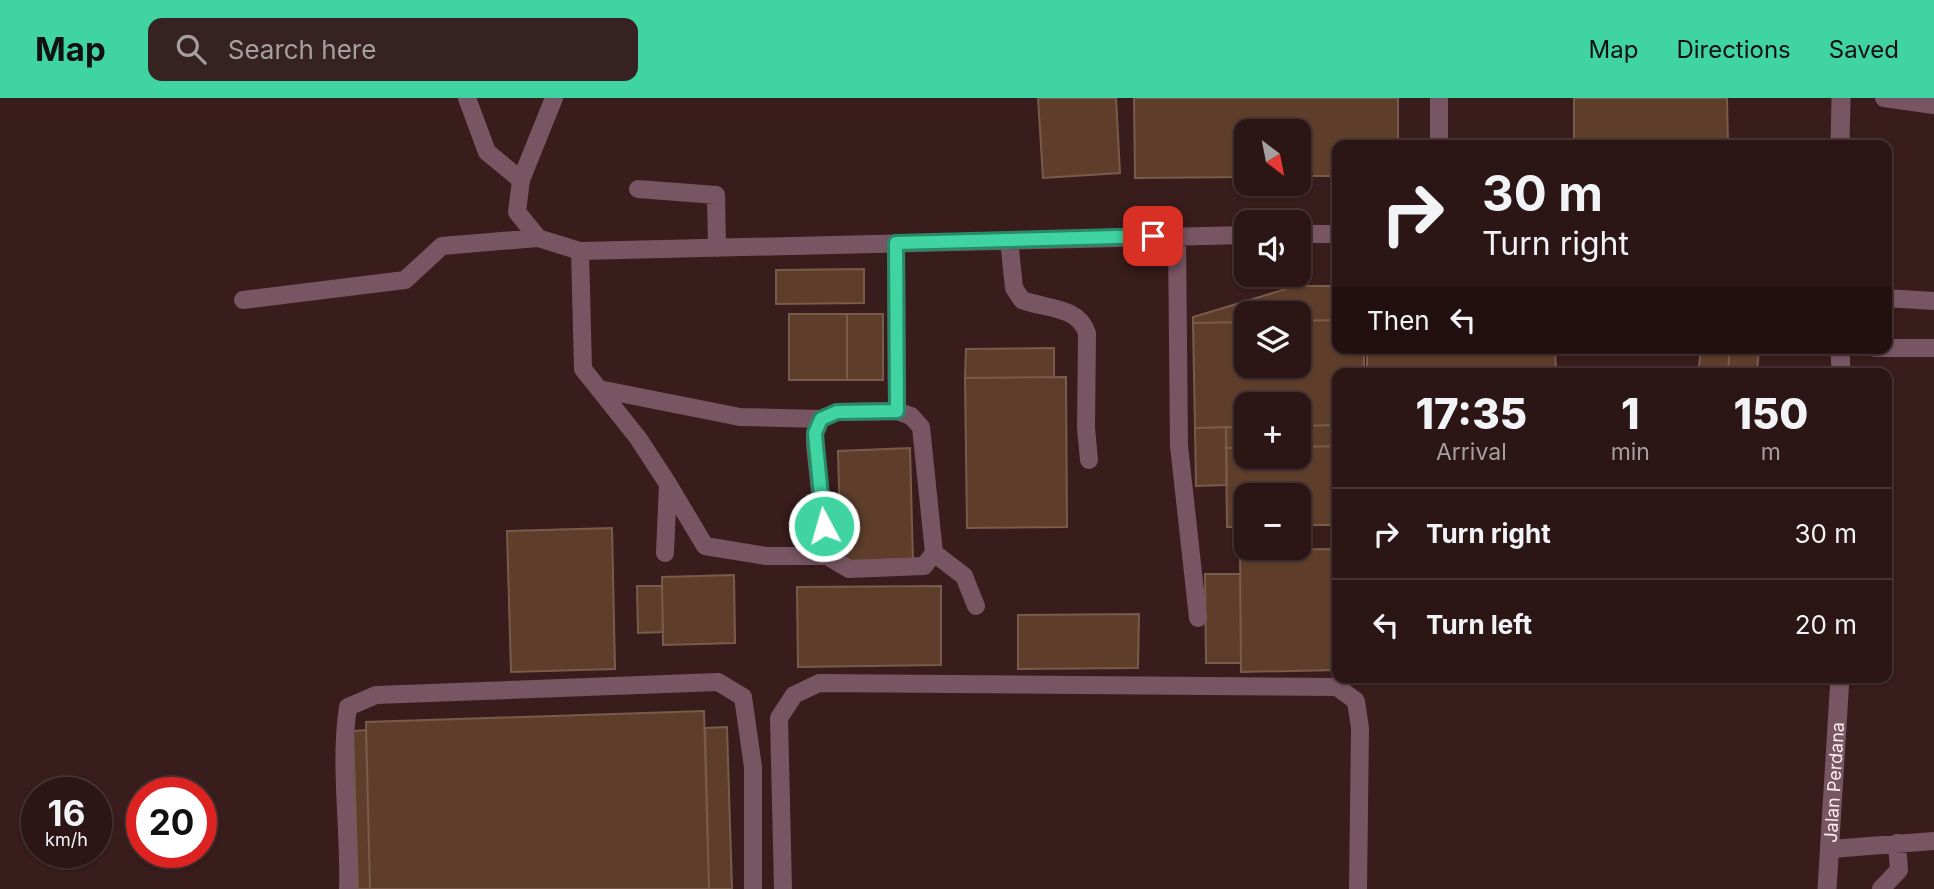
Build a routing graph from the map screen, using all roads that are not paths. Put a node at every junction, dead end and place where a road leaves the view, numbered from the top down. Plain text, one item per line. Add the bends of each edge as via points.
1 (467, 98) edge
2 (554, 98) edge
3 (1439, 98) edge
4 (1841, 98) edge
5 (1884, 98) edge
6 (1934, 105) edge
7 (1439, 140) edge
8 (1840, 140) edge
9 (521, 180) junction
10 (638, 189) dead end
11 (1234, 234) edge
12 (1311, 234) edge
13 (1332, 234) edge
14 (1177, 235) junction
15 (538, 238) junction
16 (1009, 240) junction
17 (896, 243) junction
18 (717, 248) junction
19 (580, 251) junction
20 (1892, 298) edge
21 (243, 300) dead end
22 (1934, 301) edge
23 (1892, 348) edge
24 (1934, 348) edge
25 (599, 389) junction
26 (897, 411) junction
27 (821, 419) junction
28 (1089, 460) dead end
29 (668, 484) junction
30 (934, 553) junction
31 (665, 554) dead end
32 (827, 556) junction
33 (976, 606) dead end
34 (1198, 618) dead end
35 (1840, 683) edge
36 (1934, 841) edge
37 (1897, 843) junction
38 (1831, 849) junction
39 (348, 889) edge
40 (753, 889) edge
41 (783, 889) edge
42 (1358, 889) edge
43 (1827, 889) edge
44 (1881, 889) edge

1 - 9 lane via 487,152
2 - 9 lane
3 - 7 lane
4 - 8 street
5 - 6 lane
9 - 15 lane via 517,212
10 - 18 lane via 716,195
11 - 14 lane
12 - 13 lane
14 - 16 lane
14 - 34 lane via 1179,446
15 - 19 lane
15 - 21 lane via 442,246 405,280
16 - 17 lane
16 - 28 lane via 1014,288 1022,300 1074,313 1083,321
17 - 18 lane
17 - 26 lane
18 - 19 lane
19 - 25 lane via 583,369
20 - 22 lane
23 - 24 lane
25 - 27 lane via 740,417
25 - 29 lane
26 - 27 lane via 837,412
26 - 30 lane via 911,415 921,427
27 - 32 lane via 815,433
29 - 31 lane
29 - 32 lane via 705,546 766,556
30 - 32 lane via 924,566 849,569
30 - 33 lane via 964,576
35 - 38 street, Jalan Perdana
36 - 37 lane
37 - 38 lane
37 - 44 lane via 1899,870
38 - 43 street, Jalan Perdana
39 - 40 lane via 343,739 348,707 376,695 718,682 743,696 753,767
41 - 42 lane via 779,718 794,695 819,683 1337,687 1356,701 1360,728

